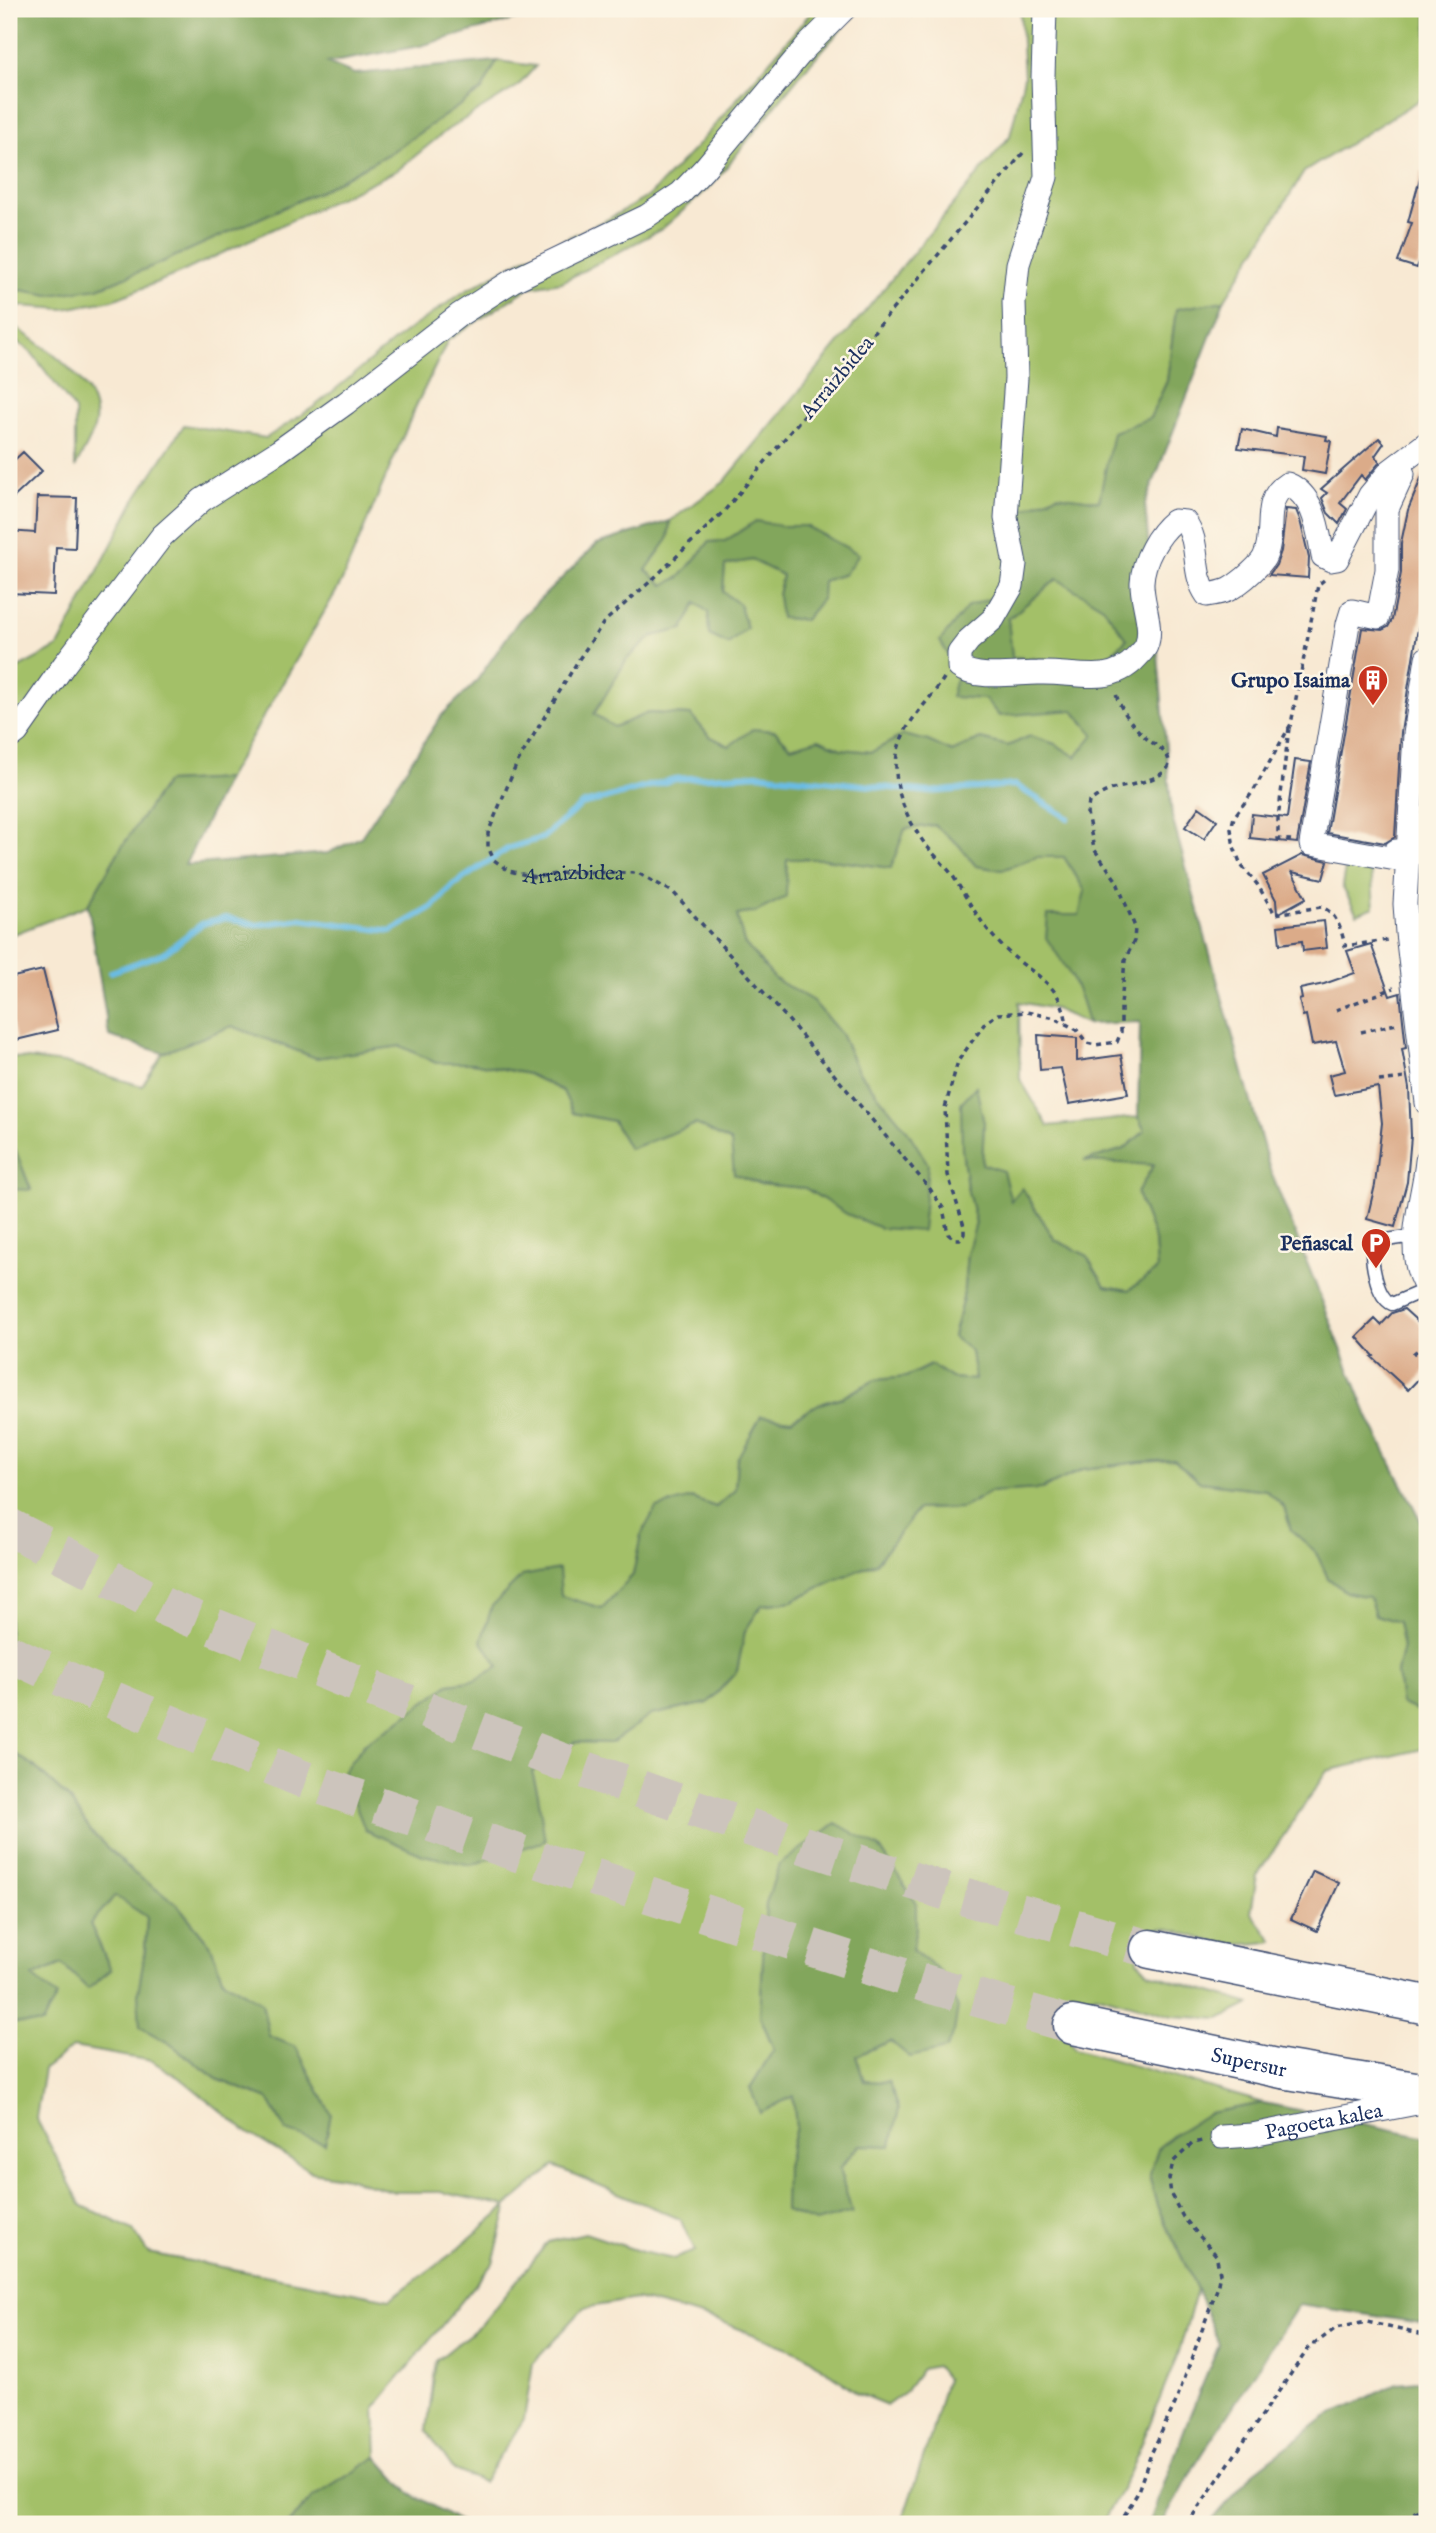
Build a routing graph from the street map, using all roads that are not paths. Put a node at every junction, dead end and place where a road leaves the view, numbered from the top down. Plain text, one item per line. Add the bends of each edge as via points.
1 (844, 9) edge
2 (1045, 9) edge
3 (1427, 443) edge
4 (1403, 474) dead end
5 (1427, 658) edge
6 (9, 738) edge
7 (1407, 852) junction
8 (1427, 1103) edge
9 (1427, 1161) edge
10 (1414, 1236) junction
11 (1427, 1289) edge
12 (1150, 1949) tunnel mouth
13 (1427, 2005) edge
14 (1073, 2025) tunnel mouth
15 (1427, 2093) edge
16 (1427, 2101) edge
17 (1222, 2137) road end

1 - 6 street via 681,193 648,216 480,301 290,443 202,499 162,537
2 - 3 street via 1046,177 1018,264 1014,302 1016,378 1006,518 1015,564 1012,586 993,619 959,653 959,667 981,674 1115,673 1131,664 1146,646 1142,579 1163,531 1174,521 1185,522 1193,533 1200,584 1207,595 1228,592 1264,558 1271,505 1277,490 1287,484 1296,487 1317,520 1323,556 1337,559 1370,495 1390,471
4 - 7 street via 1387,509 1387,570 1377,617 1352,611 1348,624 1311,844 1396,859 1396,851
5 - 7 street via 1415,734
7 - 8 street via 1407,933
9 - 10 street
10 - 11 street via 1417,1265
10 - 11 lane via 1373,1242 1378,1284 1392,1304
12 - 13 highway
14 - 15 highway, Supersur
16 - 17 street, Pagoeta kalea

